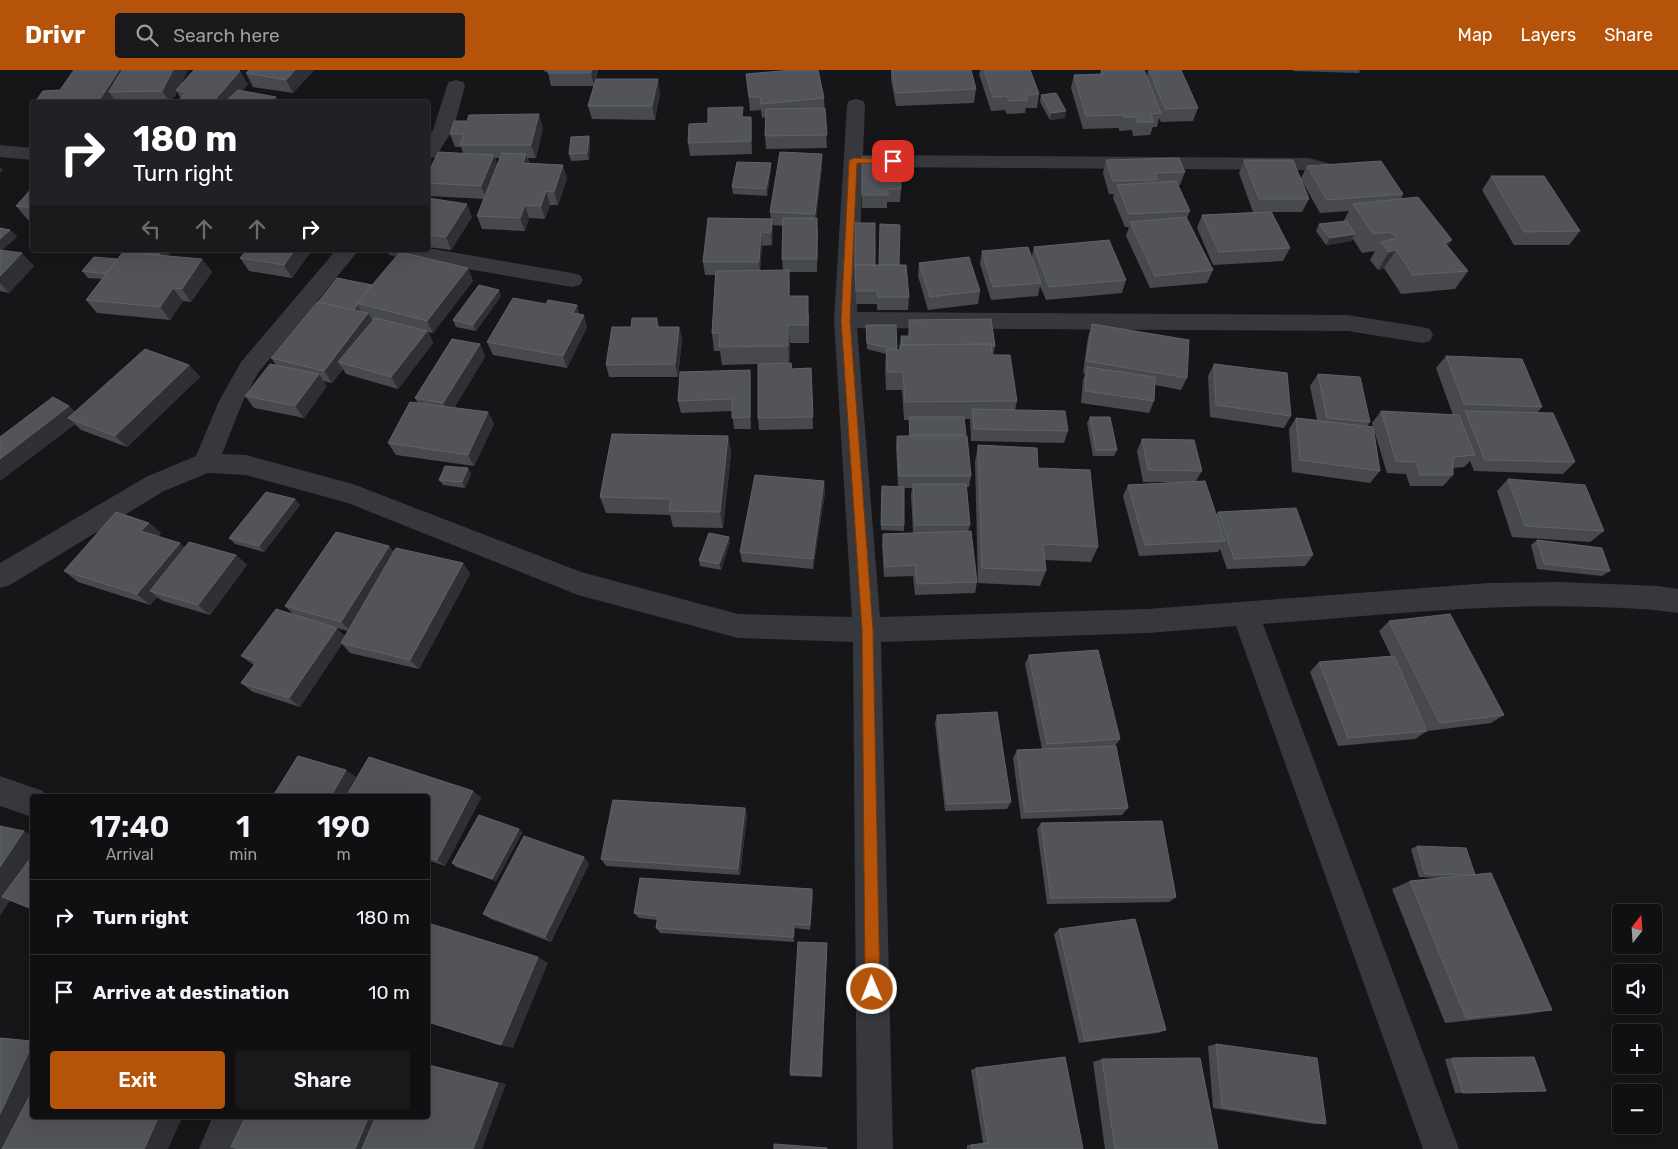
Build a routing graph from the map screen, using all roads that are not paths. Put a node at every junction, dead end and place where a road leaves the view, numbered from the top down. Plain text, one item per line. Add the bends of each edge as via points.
1 (456, 86) dead end
2 (856, 105) dead end
3 (430, 150) edge
4 (0, 151) edge
5 (30, 154) edge
6 (853, 161) junction
7 (1353, 176) edge
8 (346, 252) edge
9 (409, 252) edge
10 (572, 280) dead end
11 (846, 320) junction
12 (1422, 334) dead end
13 (206, 463) junction
14 (0, 577) edge
15 (1678, 601) edge
16 (1245, 613) junction
17 (867, 630) junction
18 (0, 791) edge
19 (30, 801) edge
20 (231, 1119) edge
21 (217, 1149) edge
22 (875, 1149) edge
23 (1441, 1149) edge

1 - 3 street via 443,130
2 - 6 street
4 - 5 street
6 - 7 street via 1309,164
6 - 11 street
8 - 13 street via 249,368 231,401
9 - 10 street
11 - 12 street via 1348,323
11 - 17 street
13 - 14 street via 155,484
13 - 17 street via 246,465 353,494 578,583 738,626
15 - 16 street via 1560,594 1488,595
16 - 17 street via 1148,621
16 - 23 street
17 - 22 street
18 - 19 street
20 - 21 street

